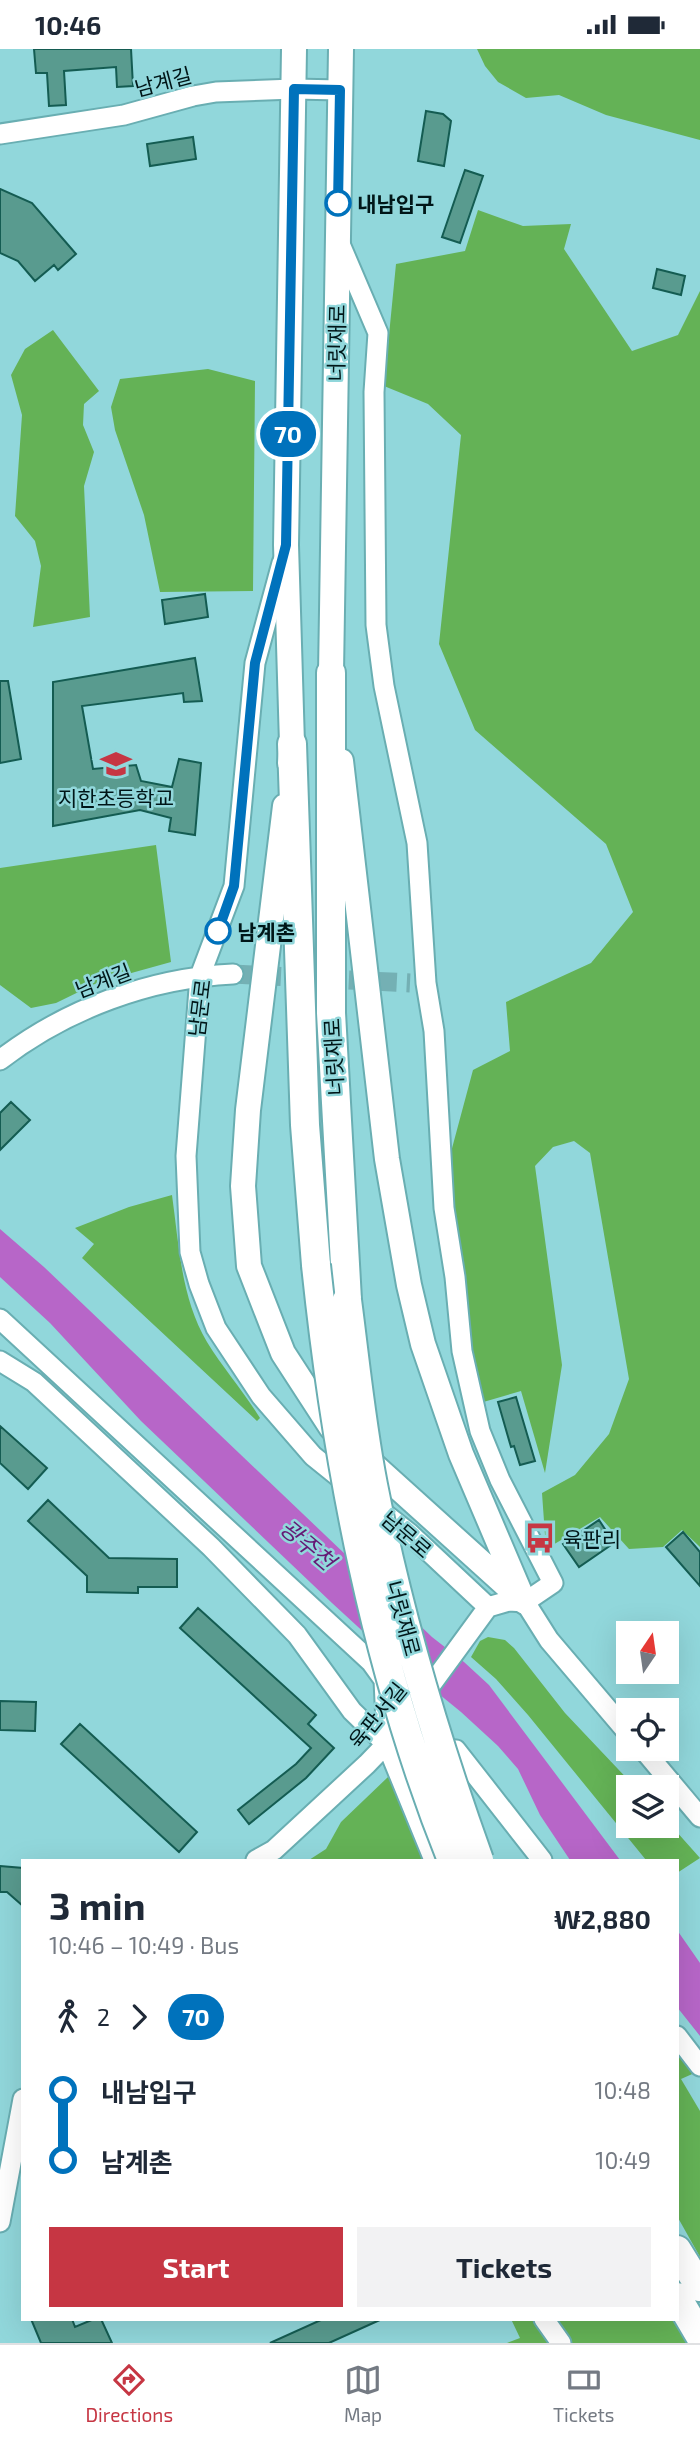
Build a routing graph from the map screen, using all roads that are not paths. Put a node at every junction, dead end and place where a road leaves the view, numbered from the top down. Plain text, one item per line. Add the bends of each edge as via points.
1 (294, 49) edge
2 (341, 49) edge
3 (294, 89) junction
4 (340, 90) junction
5 (0, 134) edge
6 (337, 236) junction
7 (286, 545) junction
8 (331, 673) junction
9 (292, 744) junction
10 (233, 974) tunnel mouth
11 (201, 976) junction
12 (0, 1061) edge
13 (0, 1319) edge
14 (0, 1361) edge
15 (524, 1602) junction
16 (488, 1607) junction
17 (616, 1719) edge
18 (387, 1745) junction
19 (653, 1761) edge
20 (700, 1817) edge
21 (258, 1859) edge
22 (434, 1859) edge
23 (452, 1859) edge
24 (479, 1859) edge
25 (541, 1859) edge
26 (679, 2039) edge
27 (700, 2066) edge
28 (21, 2110) edge
29 (0, 2222) edge
30 (679, 2253) edge
31 (700, 2287) edge
32 (679, 2300) edge
33 (545, 2321) edge
34 (700, 2336) edge
35 (561, 2343) edge

1 - 3 main road, 남문로
2 - 4 main road
3 - 4 street, 남계길
3 - 5 street, 남계길 via 216,92 124,115
3 - 7 main road, 남문로
4 - 6 main road
6 - 8 main road, 너릿재로
6 - 15 street via 378,333 374,392 376,625 416,843 418,983 434,1031 444,1208 462,1350 480,1431 553,1583
7 - 9 main road, 너릿재로
7 - 11 street, 남문로 via 255,663 234,886
8 - 15 main road via 386,1146 410,1285 423,1344 461,1454
8 - 24 highway, 너릿재로, bridge via 331,1013 348,1300 373,1483 395,1584
9 - 15 main road via 248,1110 243,1186 249,1265 283,1353 331,1427
9 - 23 highway, 너릿재로, bridge via 305,1125 325,1355 384,1654 425,1793
10 - 11 street, 남계길
11 - 12 street, 남계길 via 112,998
11 - 16 street, 남문로 via 186,1156 190,1252 216,1328 261,1396 313,1456 409,1533
13 - 18 street via 371,1662 384,1680
14 - 18 street via 34,1382 211,1548 297,1635 352,1711
15 - 16 street
15 - 17 street via 549,1640
16 - 18 street, 육판서길
18 - 21 street, 육판서길 via 274,1850
18 - 22 street
18 - 25 street via 457,1750
19 - 20 street
26 - 27 street
28 - 29 street
30 - 31 highway
32 - 34 highway
33 - 35 street

